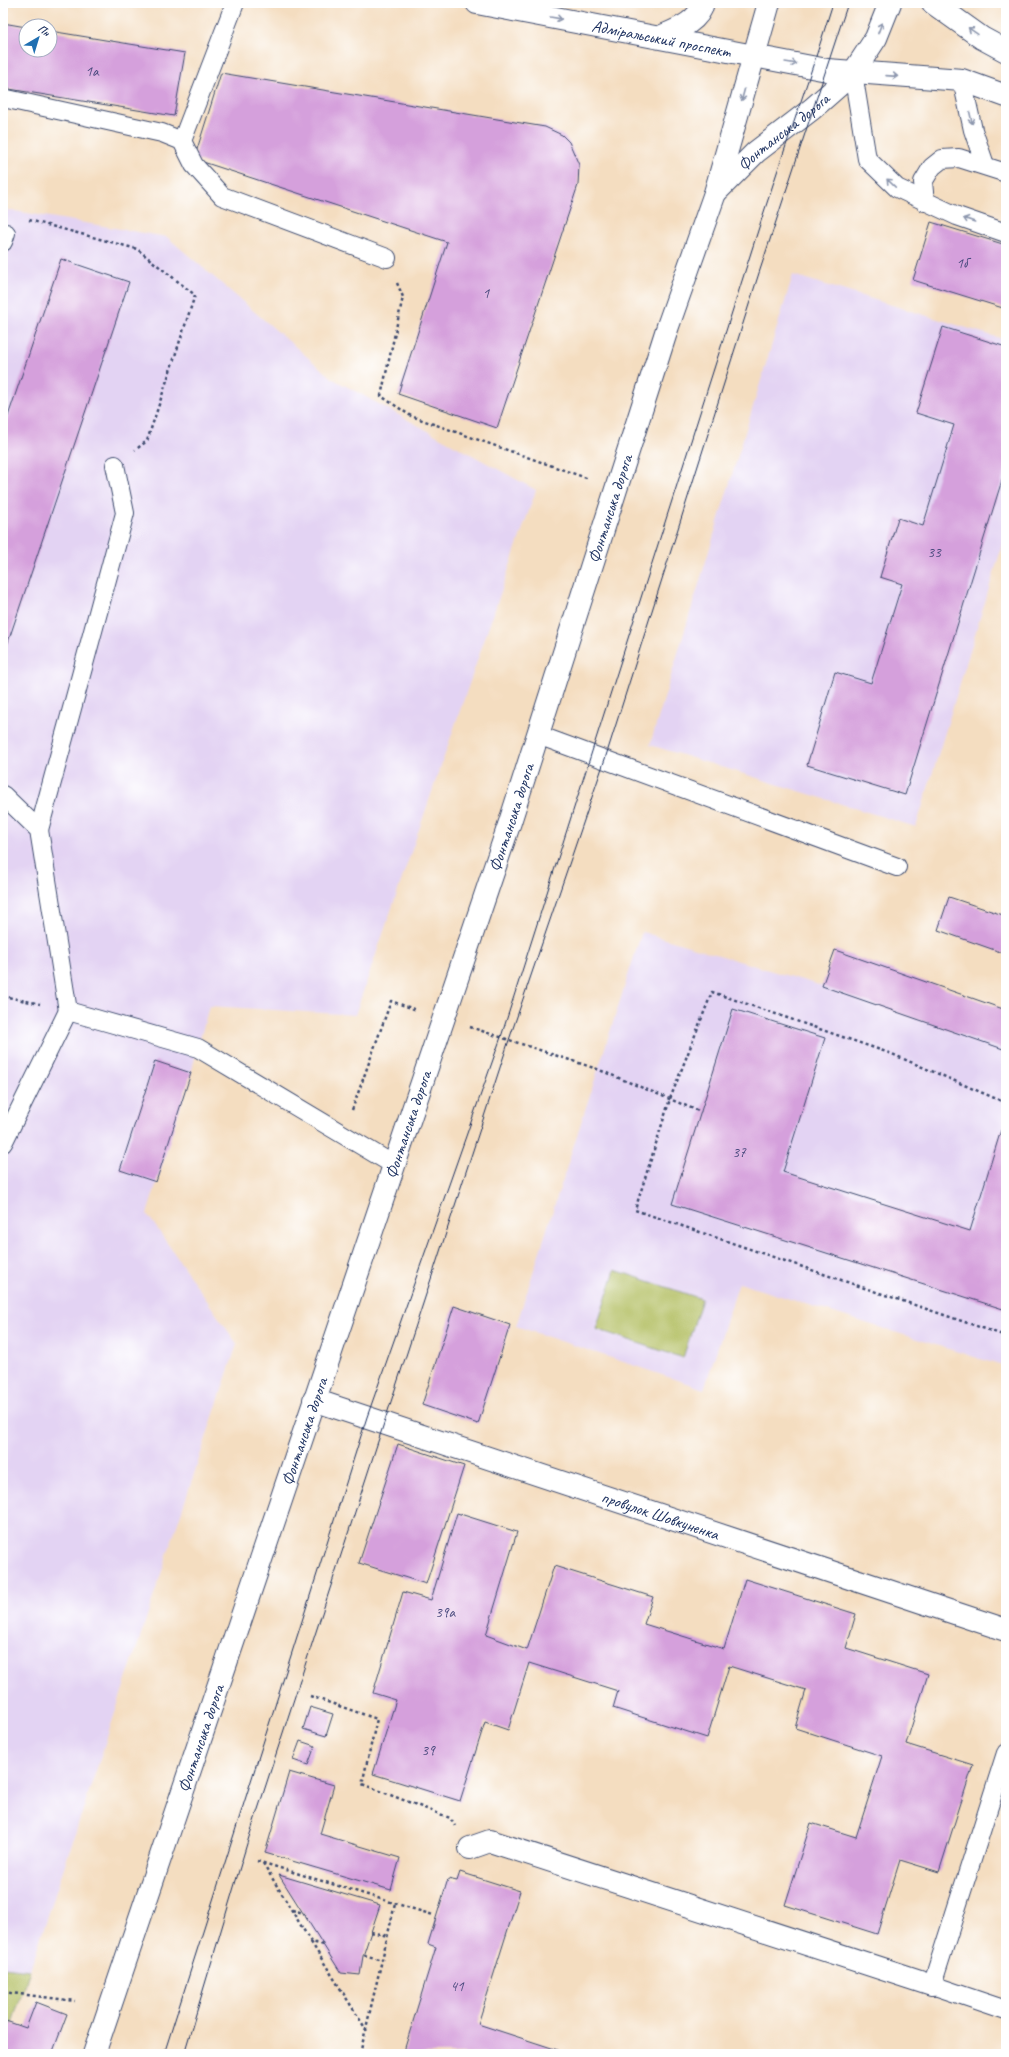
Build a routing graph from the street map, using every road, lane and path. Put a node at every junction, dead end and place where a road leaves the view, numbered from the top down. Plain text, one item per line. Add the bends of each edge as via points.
1 (235, 3) edge
2 (476, 3) edge
3 (703, 3) edge
4 (768, 3) edge
5 (890, 3) edge
6 (933, 3) edge
7 (660, 37) junction
8 (1006, 51) edge
9 (753, 57) junction
10 (853, 73) junction
11 (962, 80) junction
12 (1006, 96) edge
13 (3, 98) edge
14 (182, 141) junction
15 (985, 165) junction
16 (1006, 173) edge
17 (715, 193) junction
18 (925, 202) junction
19 (1006, 233) edge
20 (4, 237) edge
21 (387, 258) joint
22 (115, 465) joint
23 (616, 488) junction
24 (538, 736) junction
25 (3, 795) edge
26 (39, 830) junction
27 (897, 867) dead end
28 (3, 996) edge
29 (68, 1011) junction
30 (444, 1019) junction
31 (670, 1099) junction
32 (1006, 1103) edge
33 (701, 1112) dead end
34 (343, 1134) junction
35 (3, 1143) edge
36 (394, 1165) junction
37 (1006, 1325) edge
38 (1004, 1334) edge
39 (314, 1400) junction
40 (1006, 1630) edge
41 (310, 1696) dead end
42 (1006, 1753) edge
43 (470, 1848) joint
44 (257, 1861) dead end
45 (263, 1863) junction
46 (395, 1904) junction
47 (292, 1910) junction
48 (304, 1913) dead end
49 (433, 1915) dead end
50 (371, 1932) dead end
51 (388, 1936) junction
52 (311, 1942) junction
53 (324, 1945) dead end
54 (364, 1955) dead end
55 (382, 1960) junction
56 (932, 1985) junction
57 (3, 1992) edge
58 (75, 2001) dead end
59 (1006, 2010) edge
60 (367, 2031) junction
61 (94, 2054) edge
62 (360, 2054) edge

1 - 14 lane
2 -> 7 main road, Адміральський проспект
3 - 7 main road via 702,8 686,25
4 - 9 main road, Фонтанська дорога
10 -> 5 main road, Фонтанська дорога via 876,38
8 -> 6 main road via 982,38
7 - 9 main road, Адміральський проспект
9 -> 10 main road, Адміральський проспект
9 -> 17 main road, Фонтанська дорога
10 -> 11 main road, Адміральський проспект
10 - 17 main road, Фонтанська дорога via 812,109 756,152
18 -> 10 lane via 897,188 867,159
11 - 12 main road, Адміральський проспект
11 -> 15 lane via 973,130
13 - 14 lane via 162,133
14 - 21 lane via 194,165 222,196
15 - 16 lane
15 - 18 lane via 959,158 942,159 932,166 923,182
17 - 23 main road, Фонтанська дорога via 668,326
19 -> 18 lane
20 - 22 path via 24,218 137,249 195,295 147,441
21 - 23 path via 403,297 380,396 411,416
22 - 26 lane via 125,513
23 - 24 main road, Фонтанська дорога
24 - 27 lane
24 - 30 main road, Фонтанська дорога
25 - 26 lane
26 - 29 lane
28 - 29 path
29 - 34 lane via 198,1048
29 - 35 lane
30 - 31 path via 597,1069
30 - 34 path via 391,1001
30 - 36 main road, Фонтанська дорога
31 - 32 path via 712,992 892,1054
31 - 33 path
31 - 38 path via 635,1210
34 - 36 lane
36 - 39 main road, Фонтанська дорога
37 - 38 path
39 - 40 main road, провулок Шовкуненка
39 - 61 main road, Фонтанська дорога
41 - 43 path via 377,1719 362,1784 450,1818
42 - 56 lane
43 - 56 main road via 490,1841
44 - 45 path
45 - 46 path
45 - 47 path
46 - 49 path
46 - 51 path
47 - 48 path
47 - 52 path
50 - 51 path
51 - 55 path
52 - 53 path
52 - 60 path
54 - 55 path
55 - 60 path
56 - 59 lane
57 - 58 path
60 - 62 path

